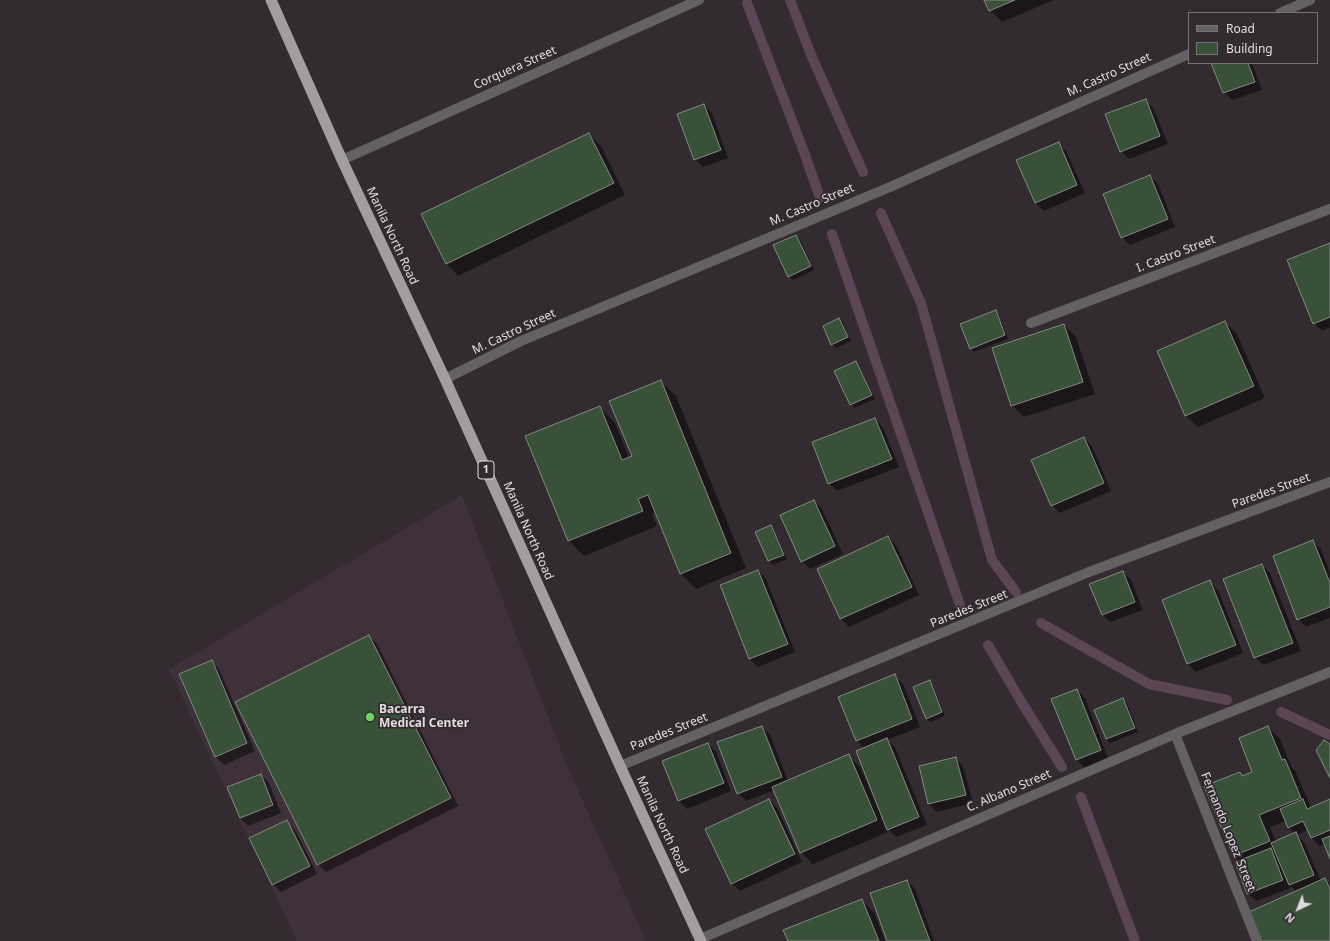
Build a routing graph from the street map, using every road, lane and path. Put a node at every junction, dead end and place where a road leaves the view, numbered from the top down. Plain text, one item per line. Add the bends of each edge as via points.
1 (271, 0) edge
2 (699, 0) edge
3 (1310, 0) edge
4 (1282, 12) edge
5 (1188, 54) edge
6 (342, 160) junction
7 (1330, 209) edge
8 (1031, 322) dead end
9 (445, 379) junction
10 (1330, 482) edge
11 (1330, 672) edge
12 (1175, 734) junction
13 (620, 766) junction
14 (701, 940) edge
15 (1257, 941) edge

1 - 6 highway, Manila North Road / 1
2 - 6 street, Corquera Street
3 - 4 street
5 - 9 street, M. Castro Street via 890,186 521,341
6 - 9 highway, Manila North Road / 1
7 - 8 street, I. Castro Street
9 - 13 highway, Manila North Road / 1
10 - 13 street, Paredes Street via 1089,572
11 - 12 street, C. Albano Street
12 - 14 street, C. Albano Street
12 - 15 street, Fernando Lopez Street
13 - 14 highway, Manila North Road / 1

